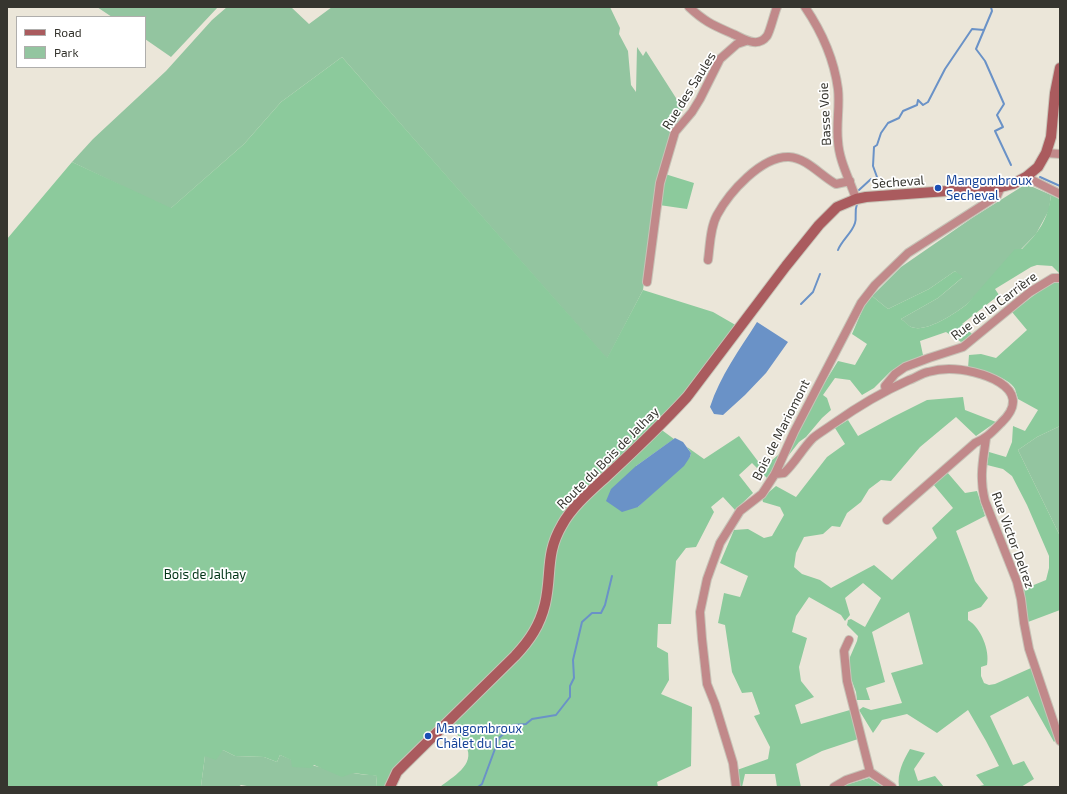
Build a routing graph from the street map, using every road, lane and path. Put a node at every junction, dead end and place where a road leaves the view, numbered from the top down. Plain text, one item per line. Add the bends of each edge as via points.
1 (689, 7) edge
2 (777, 7) edge
3 (805, 7) edge
4 (746, 41) junction
5 (1060, 68) edge
6 (1046, 153) junction
7 (1060, 154) edge
8 (1026, 177) junction
9 (850, 181) junction
10 (1001, 187) junction
11 (1060, 194) edge
12 (861, 198) junction
13 (708, 260) dead end
14 (1060, 278) edge
15 (647, 282) dead end
16 (886, 391) junction
17 (986, 438) junction
18 (775, 474) junction
19 (887, 520) dead end
20 (849, 640) dead end
21 (1060, 741) edge
22 (870, 772) junction
23 (392, 783) edge
24 (736, 787) edge
25 (834, 787) edge
26 (892, 787) edge

1 - 4 street via 703,20
2 - 4 street, Rue des Saules via 767,36 756,42
3 - 9 street, Basse Voie via 825,41 833,64 838,89 838,141 841,160
4 - 15 street, Rue des Saules via 737,44 720,59 692,112 675,132 660,183
5 - 6 main road, Sècheval via 1051,137
6 - 7 street
6 - 8 main road, Sècheval via 1038,167
8 - 10 main road, Sècheval
8 - 11 street
9 - 12 street, Basse Voie
9 - 13 street via 836,184 801,160 789,157 768,162 757,169 732,194 716,216
10 - 12 main road, Sècheval
10 - 18 street, Bois de Mariomont via 997,196 908,253 875,284 857,310
12 - 23 main road, Route du Bois de Jalhay via 837,207 819,225 687,397 569,513 556,534 551,549 545,603 532,636 515,656 410,758
14 - 16 street, Rue de la Carrière via 1053,278 1041,284 963,347 905,368 888,380
16 - 17 street via 927,372 949,369 969,371 995,380 1008,388 1013,406 1005,420
16 - 18 street via 813,438 784,473
17 - 19 street via 975,443
17 - 21 street, Rue Victor Delrez via 981,487 1017,582 1029,649
18 - 24 street, Bois de Mariomont via 762,494 740,511 720,543 707,579 700,612 707,684 732,756
20 - 22 street via 844,651 847,682
22 - 25 street
22 - 26 street

